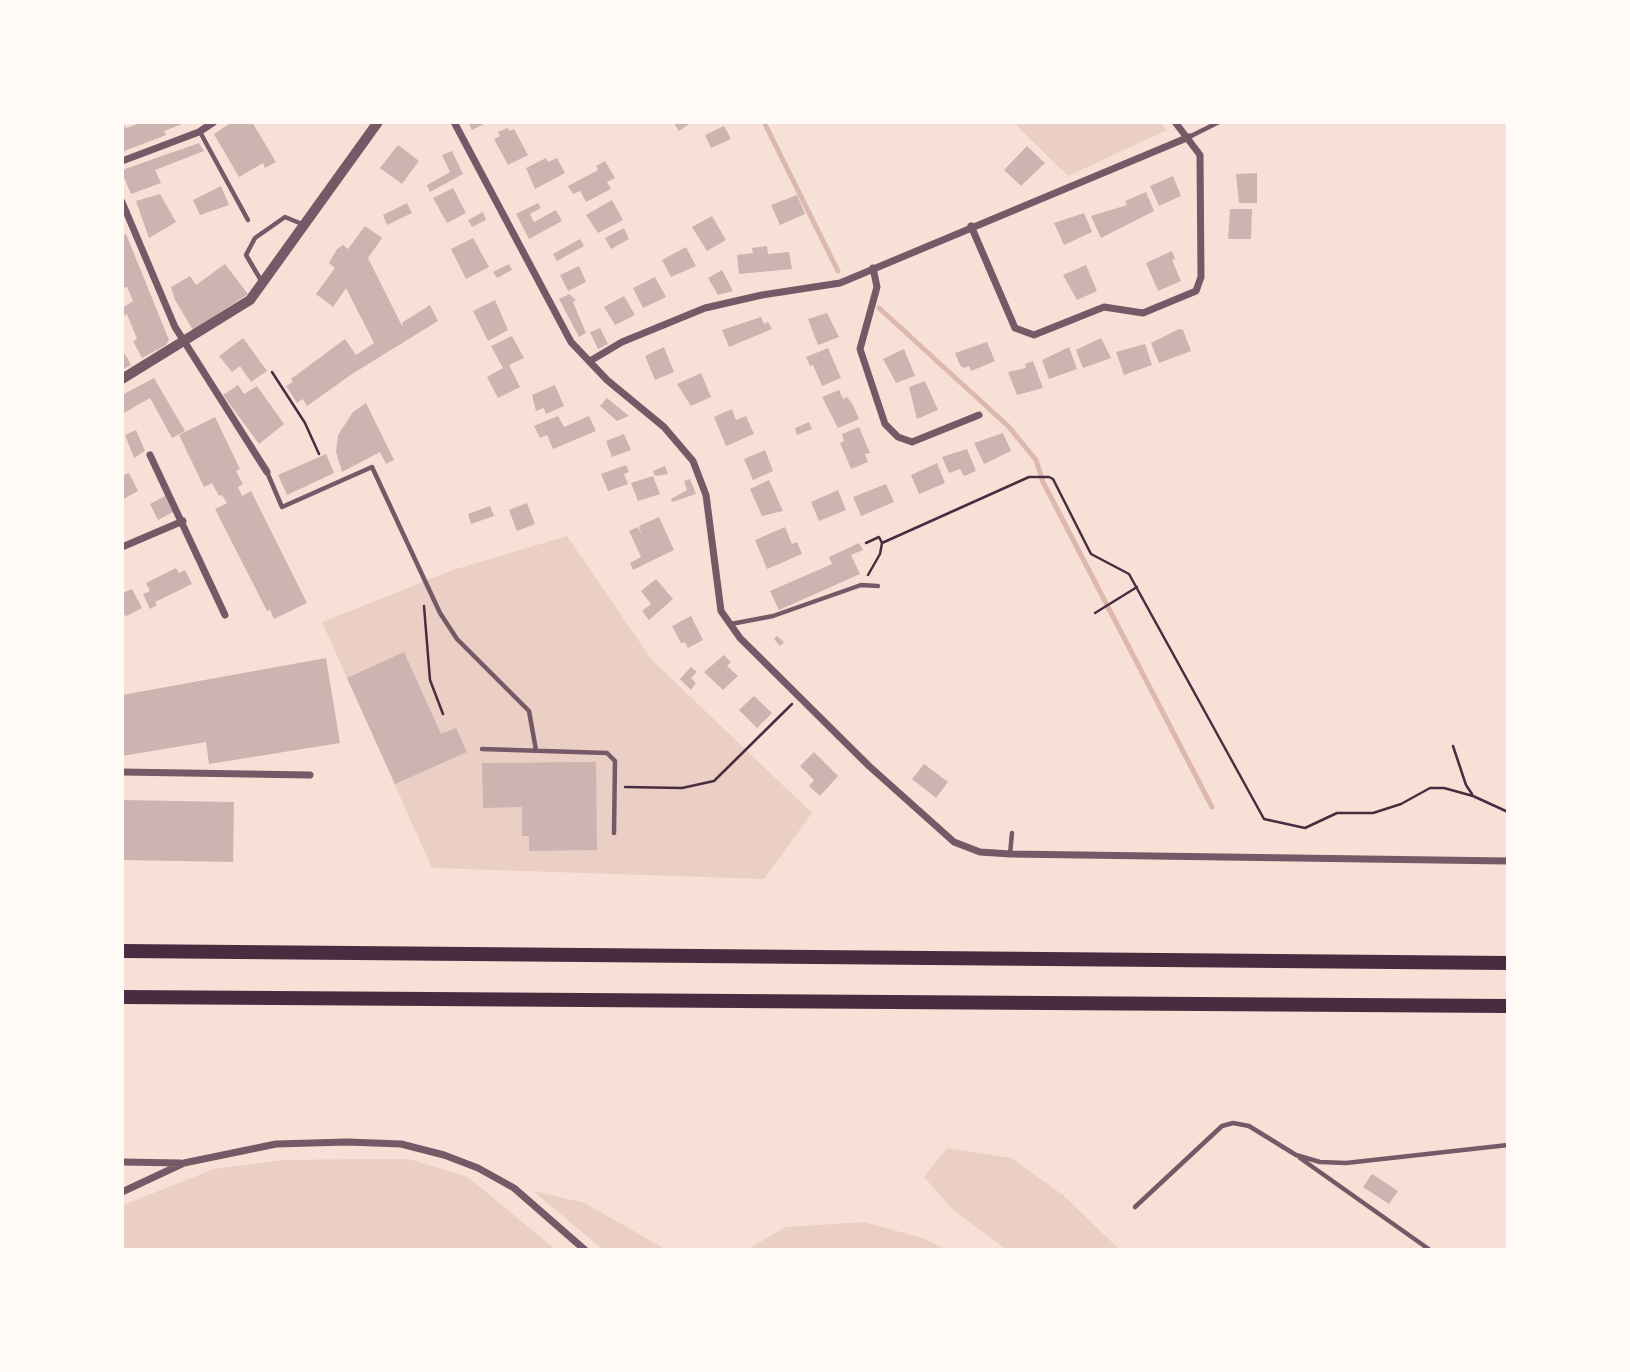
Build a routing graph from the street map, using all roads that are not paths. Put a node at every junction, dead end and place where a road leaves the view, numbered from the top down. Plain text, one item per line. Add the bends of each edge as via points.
1 (214, 122) edge
2 (378, 122) edge
3 (454, 122) edge
4 (1175, 122) edge
5 (1219, 122) edge
6 (200, 132) junction
7 (1189, 137) junction
8 (122, 161) edge
9 (122, 202) edge
10 (248, 220) dead end
11 (303, 224) junction
12 (971, 226) junction
13 (873, 268) junction
14 (262, 283) junction
15 (184, 343) junction
16 (590, 361) junction
17 (122, 379) edge
18 (979, 415) dead end
19 (150, 455) dead end
20 (267, 472) joint
21 (183, 521) junction
22 (122, 547) edge
23 (878, 586) dead end
24 (225, 615) dead end
25 (730, 624) junction
26 (482, 749) dead end
27 (536, 750) junction
28 (122, 772) edge
29 (310, 775) dead end
30 (614, 833) dead end
31 (1012, 834) dead end
32 (1010, 854) junction
33 (1507, 861) edge
34 (122, 951) edge
35 (1507, 963) edge
36 (122, 997) edge
37 (1507, 1006) edge
38 (1507, 1145) edge
39 (1296, 1155) junction
40 (122, 1162) edge
41 (184, 1164) junction
42 (122, 1192) edge
43 (1135, 1207) dead end
44 (585, 1250) edge
45 (1430, 1250) edge

1 - 6 street
2 - 11 street
3 - 16 street via 571,342
4 - 7 street
5 - 7 lane
6 - 8 street
6 - 10 lane
7 - 12 street
7 - 12 street via 1200,155 1201,276 1196,291 1143,313 1104,307 1034,335 1015,328
9 - 15 street
11 - 14 street
11 - 14 lane via 285,217 254,238 246,255
12 - 13 street
13 - 16 street via 840,283 705,308 635,336
13 - 18 street via 877,287 860,349 885,424 898,437 912,442
14 - 15 street via 250,300
15 - 17 street
15 - 20 street
16 - 25 street via 664,427 693,461 706,495 720,611
19 - 21 street
20 - 27 lane via 282,507 372,467 440,613 457,639 529,711
21 - 22 street
21 - 24 street
23 - 25 lane via 861,585 773,615
25 - 32 street via 869,766 954,842 979,852
26 - 27 lane
27 - 30 lane via 607,753 615,761
28 - 29 street
31 - 32 lane
32 - 33 street
34 - 35 highway
36 - 37 highway
38 - 39 lane via 1346,1163
39 - 43 lane via 1249,1126 1222,1126
39 - 45 lane
40 - 41 street
41 - 42 street
41 - 44 street via 276,1144 401,1144 467,1164 514,1188

